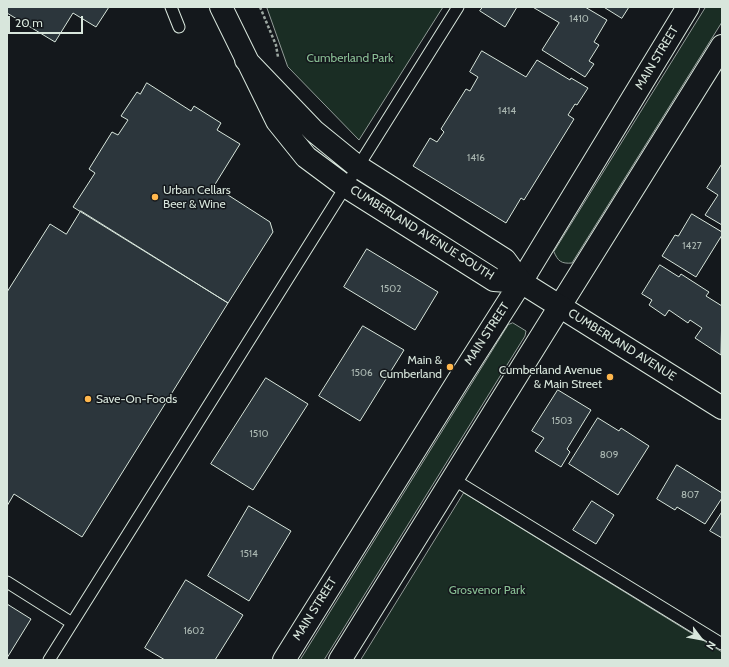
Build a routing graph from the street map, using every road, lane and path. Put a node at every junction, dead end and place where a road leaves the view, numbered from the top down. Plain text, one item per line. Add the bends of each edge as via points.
1 (171, 7) edge
2 (221, 7) edge
3 (458, 7) edge
4 (688, 7) edge
5 (179, 27) dead end
6 (722, 46) edge
7 (246, 60) junction
8 (357, 166) junction
9 (345, 186) junction
10 (521, 282) junction
11 (560, 306) junction
12 (722, 408) edge
13 (453, 479) junction
14 (7, 582) edge
15 (72, 623) junction
16 (722, 644) edge
17 (49, 660) edge
18 (284, 660) edge
19 (340, 660) edge

1 - 5 lane
2 - 7 street
3 - 8 lane
4 - 10 street, MAIN STREET
6 - 11 street
7 - 8 street, CUMBERLAND AVENUE SOUTH via 314,130
7 - 9 street, CUMBERLAND AVENUE SOUTH via 276,121 306,157
8 - 9 lane
8 - 10 street, CUMBERLAND AVENUE SOUTH via 505,260
9 - 10 street, CUMBERLAND AVENUE SOUTH via 494,280
9 - 15 lane
10 - 11 street, CUMBERLAND AVENUE
10 - 18 street, MAIN STREET
11 - 12 street, CUMBERLAND AVENUE
11 - 13 street
13 - 16 lane
13 - 19 street
14 - 15 lane
15 - 17 lane

